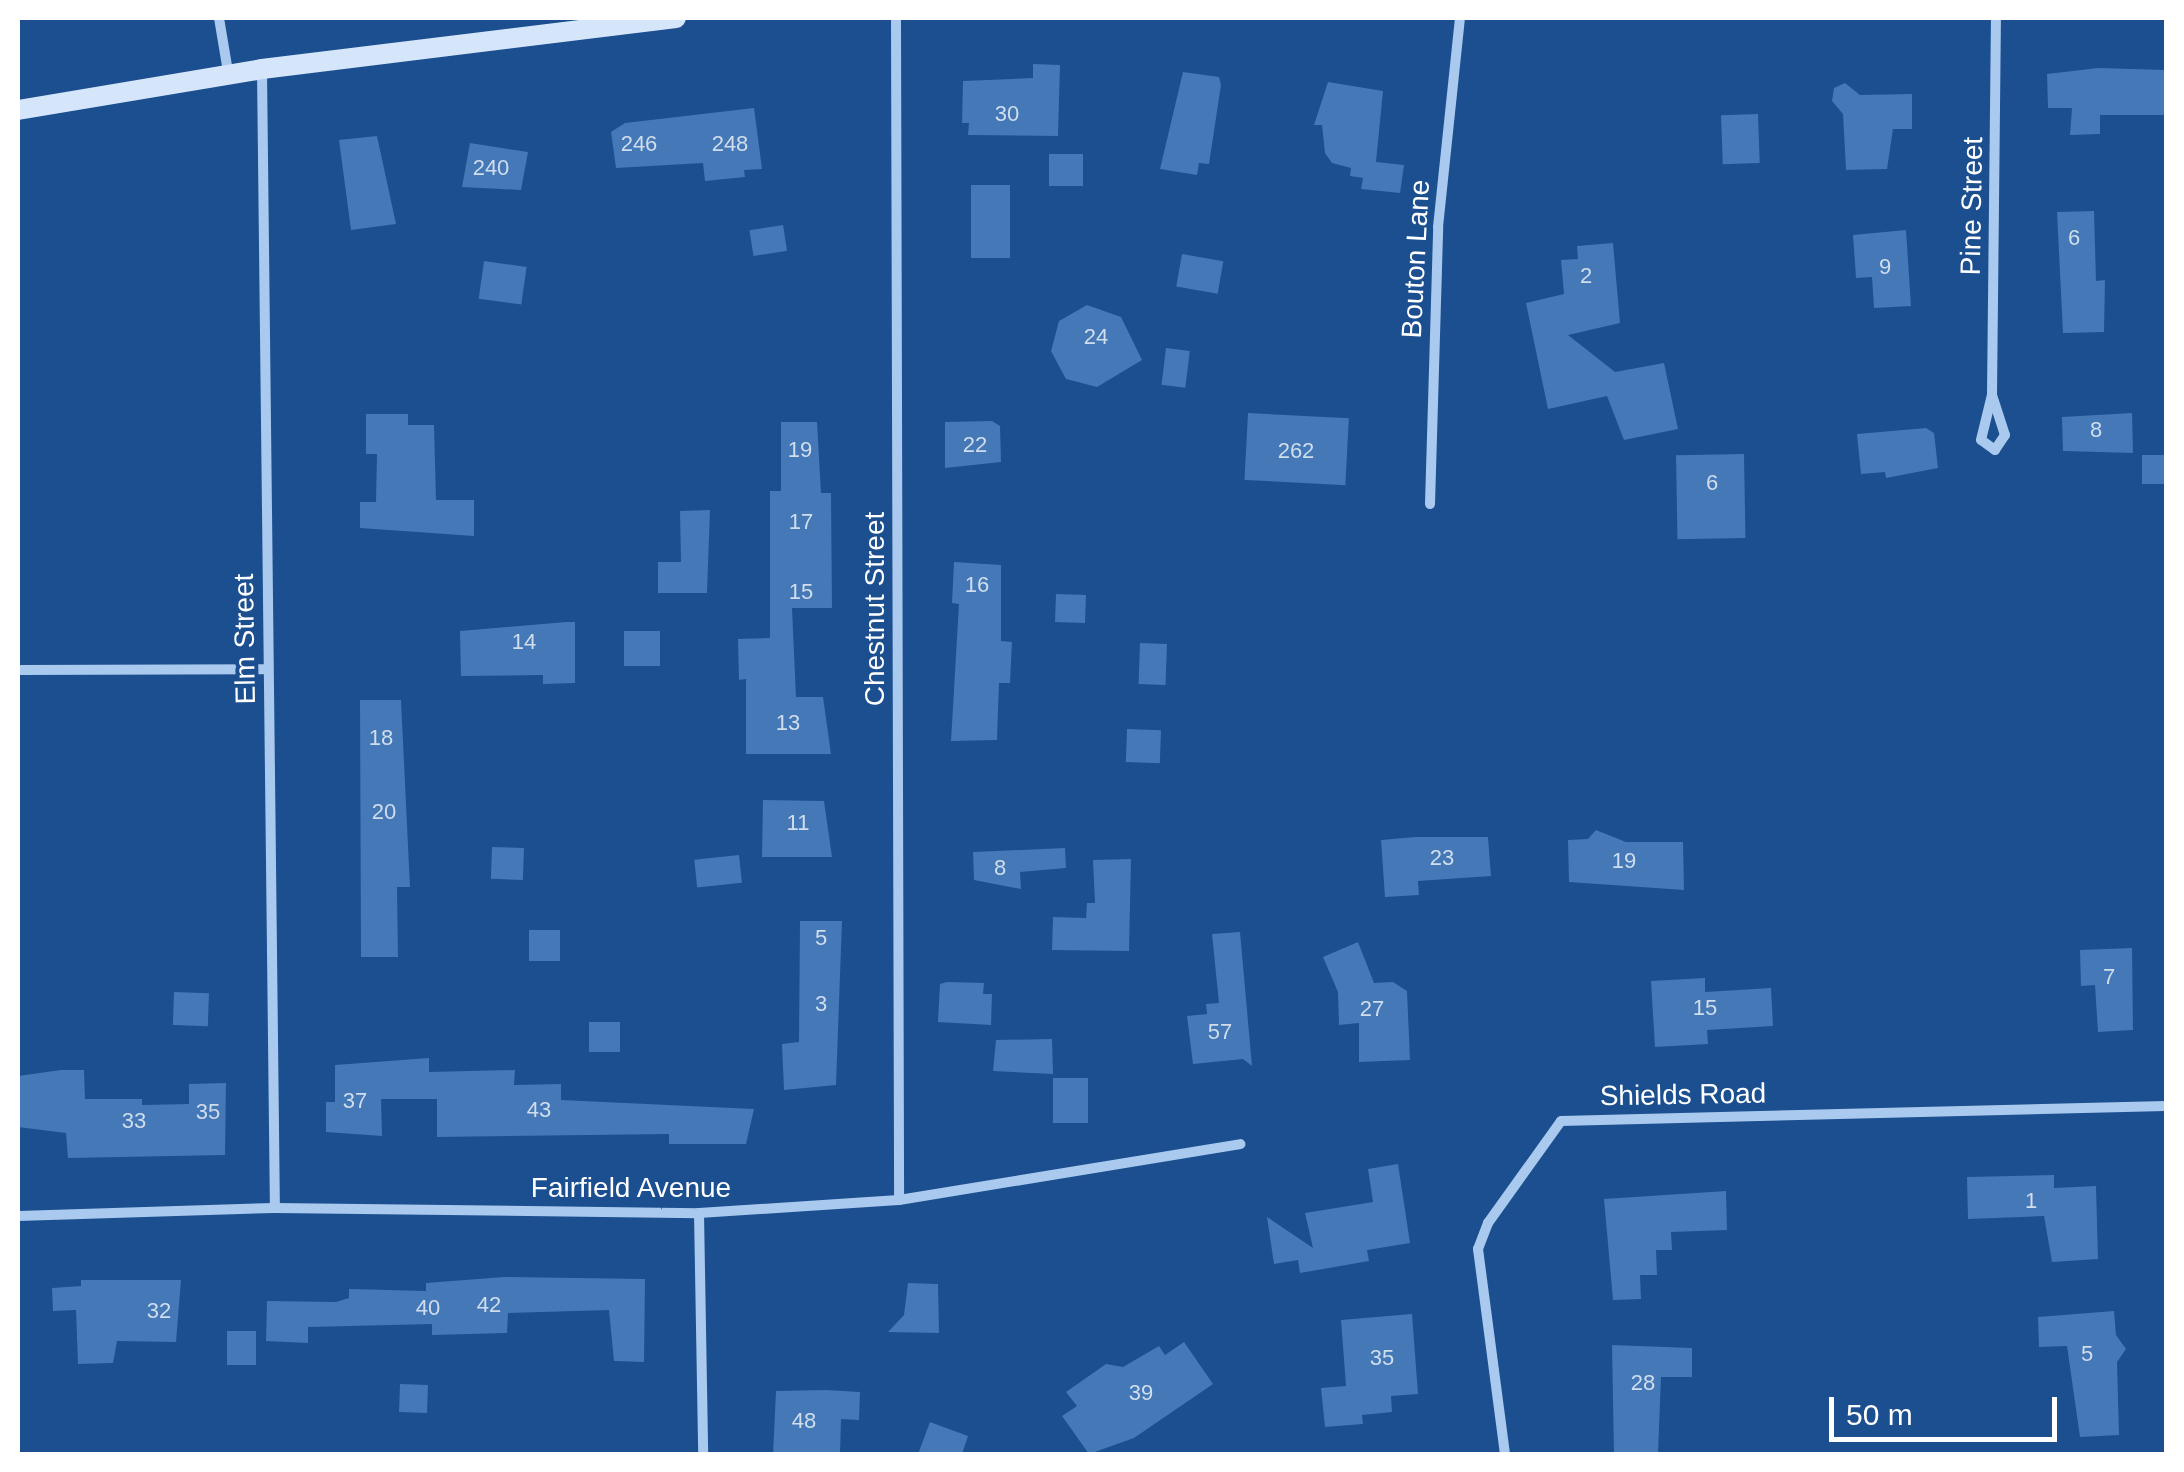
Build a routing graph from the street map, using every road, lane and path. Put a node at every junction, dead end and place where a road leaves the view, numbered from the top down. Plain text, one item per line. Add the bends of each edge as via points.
1 (219, 18) edge
2 (676, 18) edge
3 (896, 18) edge
4 (1460, 18) edge
5 (1996, 18) edge
6 (262, 69) junction
7 (229, 79) junction
8 (18, 110) edge
9 (1992, 394) dead end
10 (1430, 504) dead end
11 (268, 669) junction
12 (18, 670) edge
13 (2166, 1106) edge
14 (1240, 1144) dead end
15 (899, 1200) junction
16 (276, 1208) junction
17 (699, 1214) junction
18 (18, 1216) edge
19 (703, 1454) edge
20 (1505, 1454) edge

1 - 7 street
2 - 6 main road
3 - 15 street, Chestnut Street
4 - 10 street, Bouton Lane via 1438,227
5 - 9 street, Pine Street
6 - 7 main road
6 - 11 street, Elm Street
7 - 8 main road
11 - 12 street
11 - 16 street, Elm Street
13 - 20 street, Shields Road via 1561,1121 1488,1223 1478,1249
14 - 15 street, Fairfield Avenue
15 - 17 street, Fairfield Avenue
16 - 17 street, Fairfield Avenue
16 - 18 street, Fairfield Avenue
17 - 19 street

